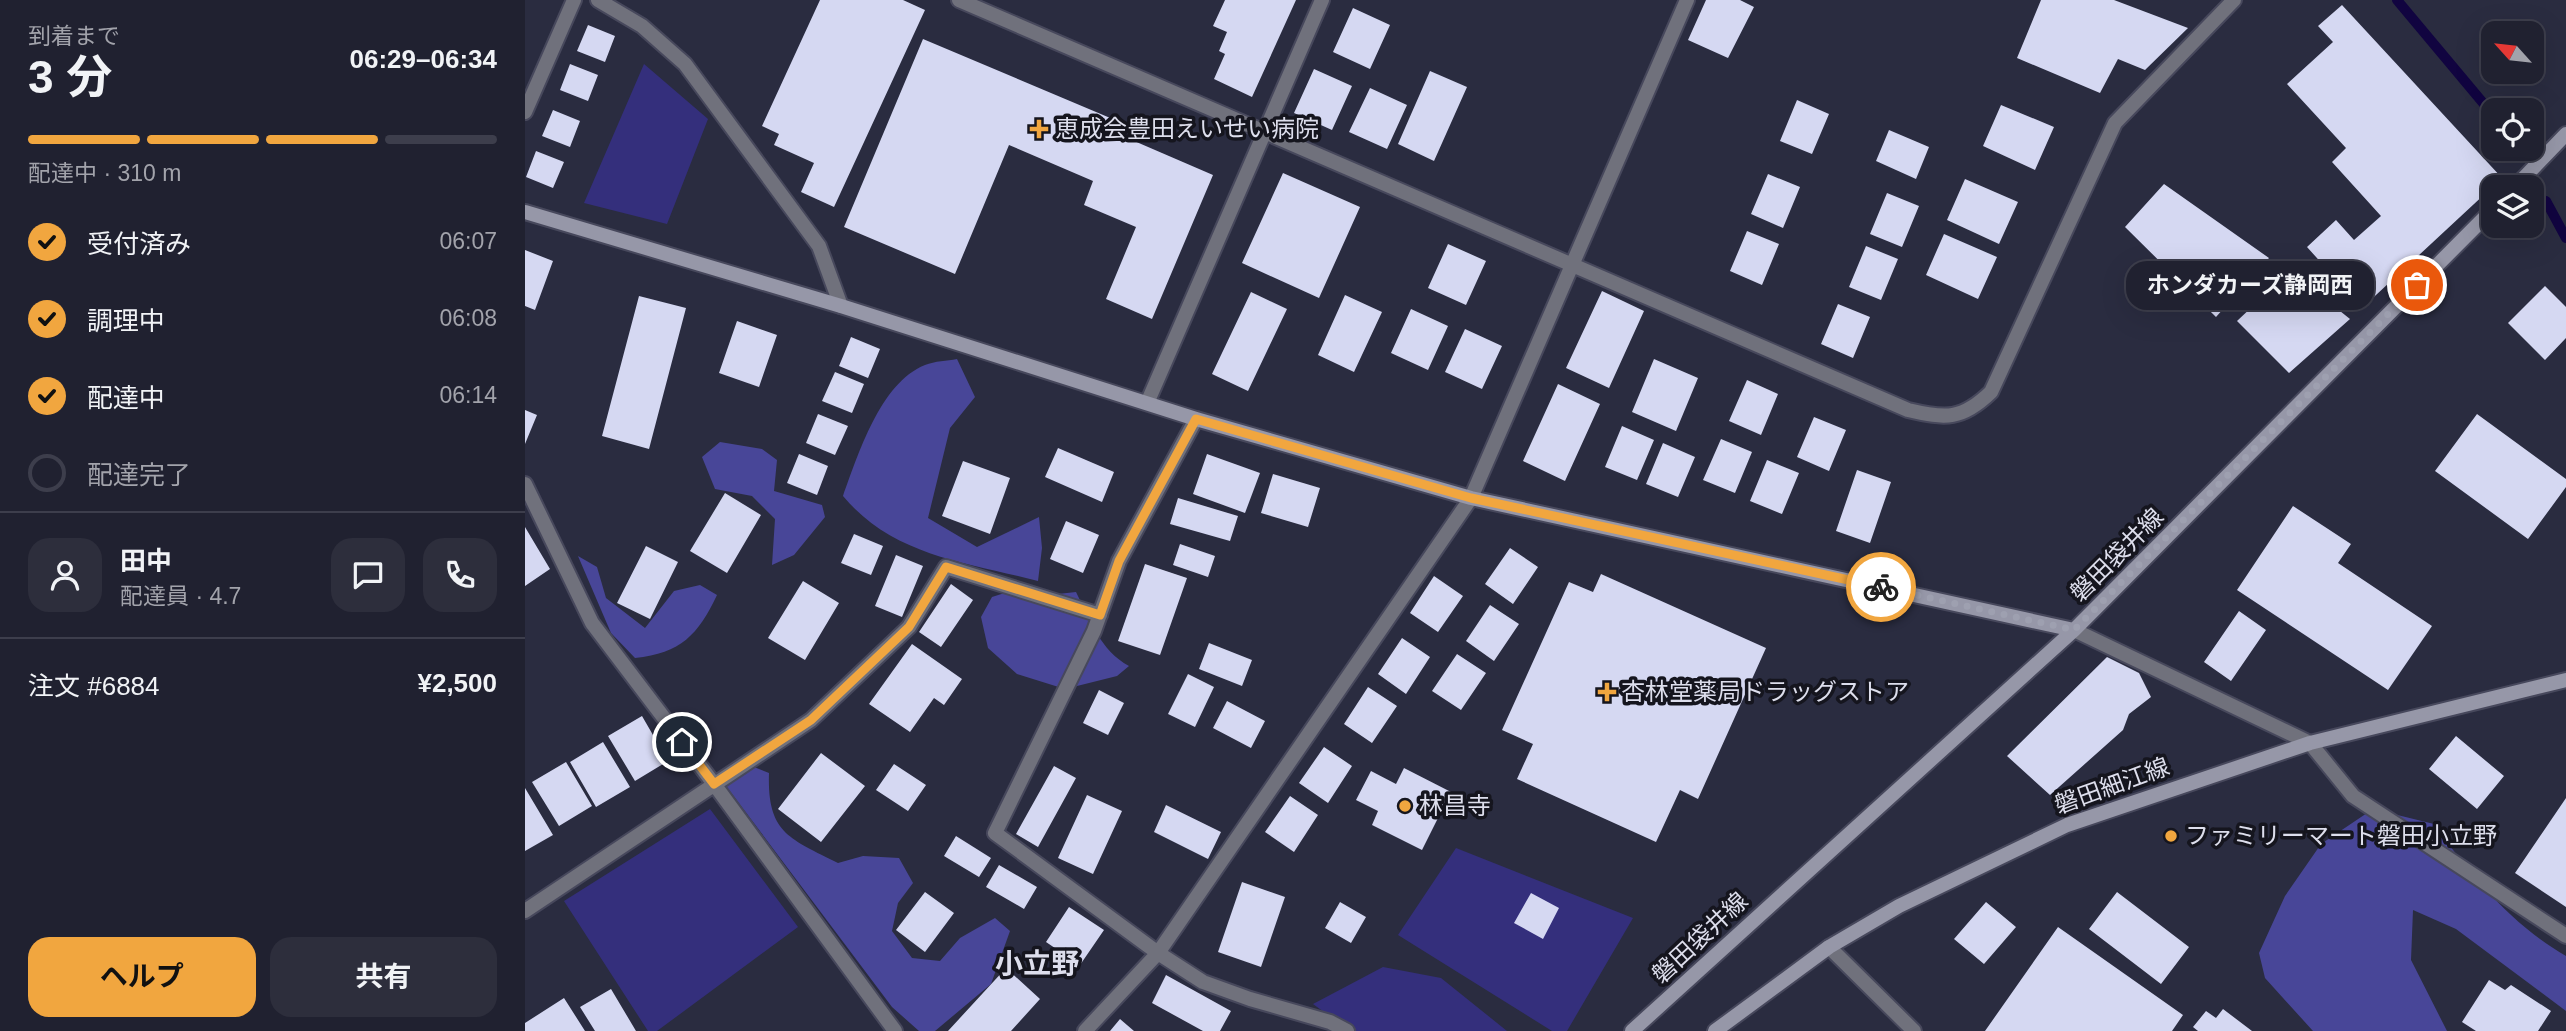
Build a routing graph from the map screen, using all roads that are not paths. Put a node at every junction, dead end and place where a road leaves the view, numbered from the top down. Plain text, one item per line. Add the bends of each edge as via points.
1 (574, 0) edge
2 (598, 0) edge
3 (959, 0) edge
4 (1322, 0) edge
5 (1687, 0) edge
6 (2234, 0) edge
7 (525, 113) edge
8 (1265, 131) junction
9 (2566, 134) edge
10 (2527, 175) edge
11 (525, 212) edge
12 (2481, 221) edge
13 (1572, 265) junction
14 (841, 306) junction
15 (1147, 401) junction
16 (1196, 419) junction
17 (525, 484) edge
18 (1471, 498) junction
19 (1100, 615) junction
20 (2074, 630) junction
21 (2566, 680) edge
22 (2310, 743) junction
23 (714, 784) junction
24 (525, 911) edge
25 (2566, 936) edge
26 (1829, 947) junction
27 (1158, 953) junction
28 (895, 1031) edge
29 (1085, 1031) edge
30 (1347, 1031) edge
31 (1633, 1031) edge
32 (1715, 1031) edge
33 (1914, 1031) edge

1 - 7 street
2 - 14 street via 642,26 685,64 819,246
3 - 8 street
4 - 8 street
5 - 13 street
6 - 13 street via 2115,123 1991,393 1972,411 1937,417 1907,410
8 - 13 street
8 - 15 street
9 - 10 main road
11 - 14 main road
12 - 20 main road, 磐田袋井線
13 - 18 street
14 - 15 main road
15 - 16 main road
16 - 18 main road
16 - 19 street via 1119,561
17 - 23 street via 591,624
18 - 20 main road
18 - 27 street
19 - 23 street via 946,567 909,627 811,720
19 - 27 street via 996,833
20 - 22 street
20 - 31 main road, 磐田袋井線
21 - 22 main road, 磐田細江線
22 - 25 street via 2353,796
22 - 26 main road, 磐田細江線 via 2067,825 1899,906
23 - 24 street
23 - 28 street
26 - 32 main road, 磐田細江線
26 - 33 street
27 - 29 street
27 - 30 street via 1203,982

